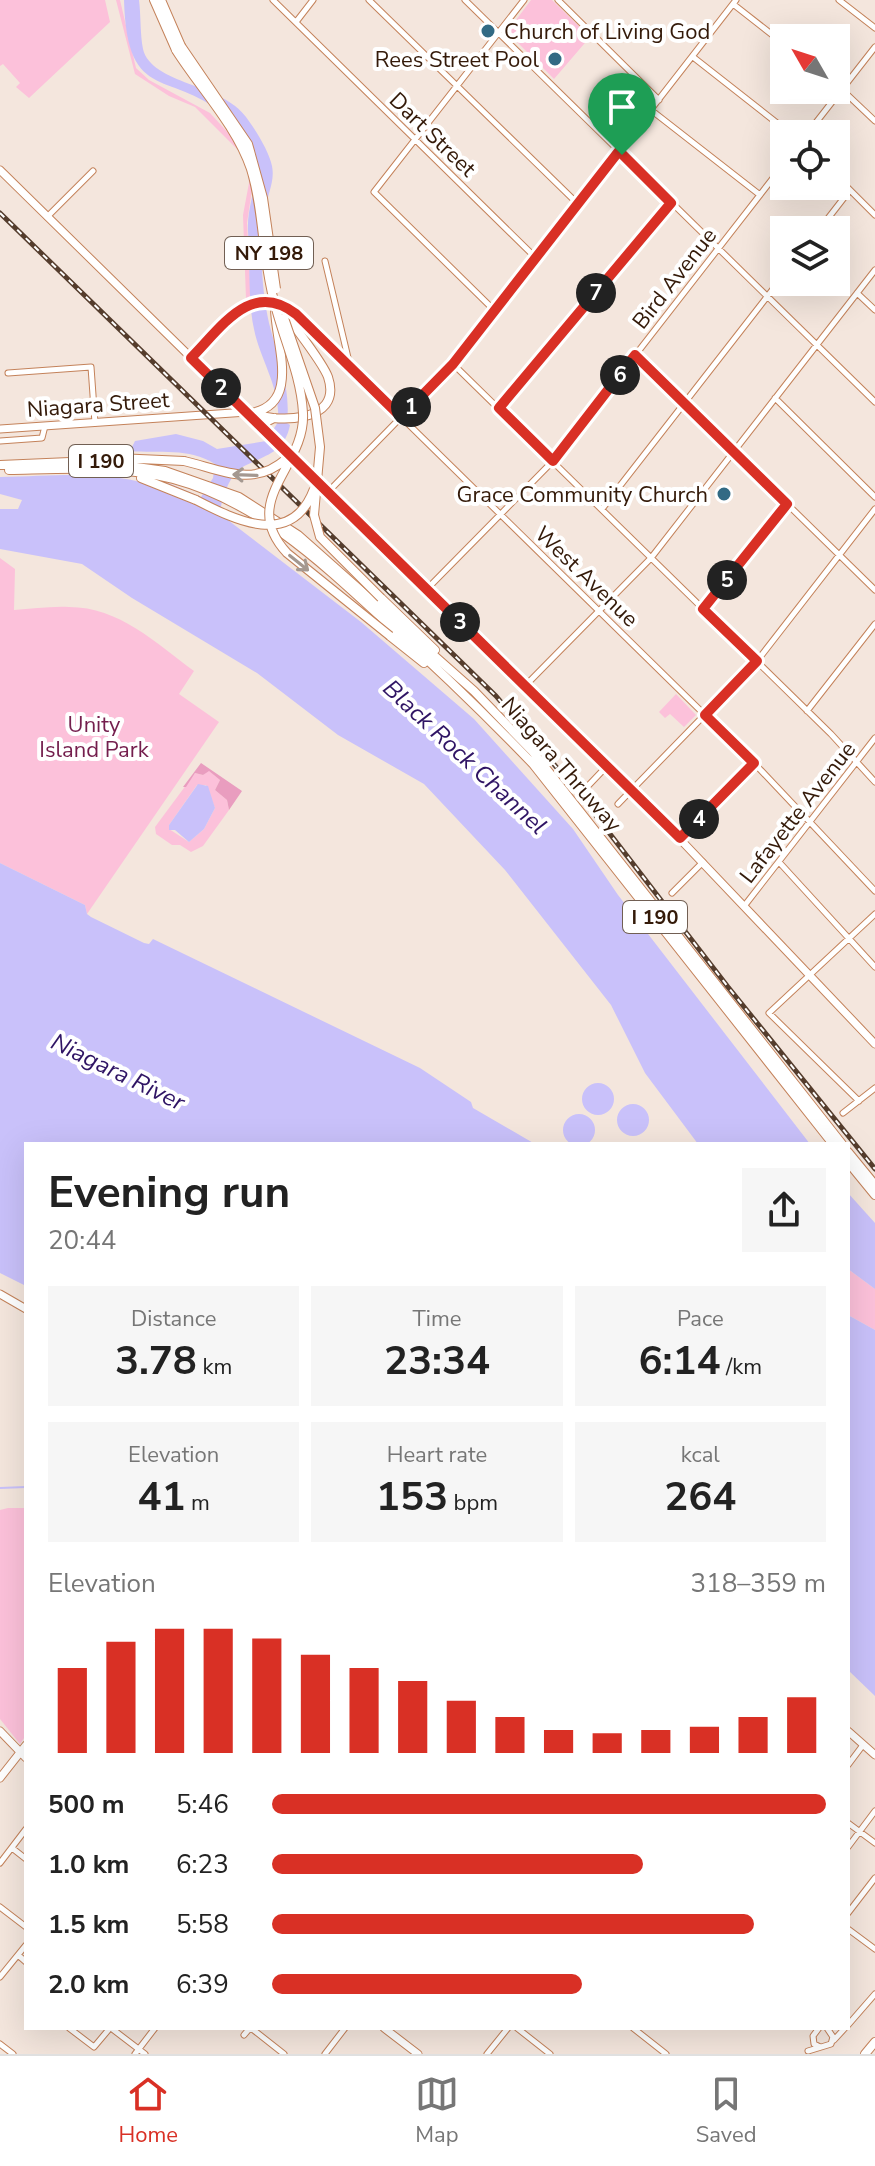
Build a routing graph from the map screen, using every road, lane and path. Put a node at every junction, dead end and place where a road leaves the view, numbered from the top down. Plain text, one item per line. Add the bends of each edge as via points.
1 (154, 0) edge
2 (161, 0) edge
3 (273, 0) edge
4 (313, 0) edge
5 (369, 0) edge
6 (465, 0) edge
7 (524, 0) edge
8 (558, 0) edge
9 (839, 0) edge
10 (735, 2) edge
11 (296, 22) junction
12 (875, 28) edge
13 (770, 32) edge
14 (498, 33) junction
15 (875, 47) edge
16 (178, 48) junction
17 (693, 57) junction
18 (850, 79) edge
19 (458, 87) junction
20 (850, 97) edge
21 (659, 100) junction
22 (830, 104) edge
23 (651, 110) junction
24 (773, 120) edge
25 (818, 120) edge
26 (875, 121) edge
27 (415, 140) junction
28 (619, 151) junction
29 (0, 170) edge
30 (93, 171) dead end
31 (770, 182) edge
32 (850, 190) edge
33 (760, 195) junction
34 (842, 200) edge
35 (671, 203) junction
36 (578, 204) junction
37 (875, 215) edge
38 (830, 216) edge
39 (47, 217) junction
40 (717, 248) junction
41 (536, 258) junction
42 (325, 261) dead end
43 (875, 270) edge
44 (770, 293) edge
45 (857, 293) junction
46 (768, 296) junction
47 (274, 303) junction
48 (875, 310) edge
49 (495, 311) junction
50 (816, 345) junction
51 (635, 355) junction
52 (191, 358) junction
53 (453, 364) junction
54 (350, 367) junction
55 (8, 373) dead end
56 (775, 398) junction
57 (875, 402) edge
58 (685, 403) junction
59 (499, 408) junction
60 (247, 412) junction
61 (401, 417) junction
62 (280, 418) junction
63 (95, 423) junction
64 (45, 426) junction
65 (0, 429) edge
66 (268, 434) junction
67 (0, 441) edge
68 (297, 446) junction
69 (734, 451) junction
70 (93, 461) junction
71 (553, 461) junction
72 (0, 468) edge
73 (106, 470) junction
74 (319, 475) junction
75 (199, 484) junction
76 (328, 492) junction
77 (875, 497) edge
78 (787, 504) junction
79 (602, 509) junction
80 (875, 509) edge
81 (501, 514) junction
82 (839, 555) junction
83 (651, 558) junction
84 (427, 589) junction
85 (875, 590) edge
86 (703, 609) junction
87 (599, 611) junction
88 (875, 624) edge
89 (757, 661) junction
90 (525, 686) junction
91 (471, 694) junction
92 (807, 711) junction
93 (705, 715) junction
94 (875, 738) edge
95 (856, 762) junction
96 (754, 763) junction
97 (607, 766) junction
98 (875, 782) edge
99 (586, 788) dead end
100 (632, 790) junction
101 (618, 804) dead end
102 (810, 821) junction
103 (680, 838) junction
104 (704, 862) junction
105 (779, 862) junction
106 (875, 891) edge
107 (672, 893) dead end
108 (745, 905) junction
109 (875, 914) edge
110 (849, 939) junction
111 (875, 967) edge
112 (810, 975) junction
113 (875, 1044) edge
114 (875, 1088) edge
115 (859, 1101) junction
116 (843, 1113) dead end
117 (831, 1142) edge
118 (840, 1142) edge
119 (850, 1154) edge
120 (850, 1164) edge
121 (875, 1185) edge
122 (875, 1195) edge
123 (0, 1294) edge
124 (24, 1308) edge
125 (0, 1731) edge
126 (850, 1733) edge
127 (863, 1745) junction
128 (23, 1755) edge
129 (875, 1755) edge
130 (850, 1762) edge
131 (0, 1778) edge
132 (875, 1811) edge
133 (850, 1825) edge
134 (24, 1832) edge
135 (859, 1832) junction
136 (875, 1843) edge
137 (850, 1844) edge
138 (12, 1848) junction
139 (24, 1857) edge
140 (0, 1863) edge
141 (875, 1878) edge
142 (0, 1907) edge
143 (850, 1910) edge
144 (24, 1925) edge
145 (850, 1930) edge
146 (24, 1948) edge
147 (875, 1949) edge
148 (18, 1955) junction
149 (24, 1960) edge
150 (0, 1976) edge
151 (875, 1994) edge
152 (850, 2023) edge
153 (72, 2030) edge
154 (108, 2030) edge
155 (112, 2030) edge
156 (153, 2030) edge
157 (248, 2030) edge
158 (253, 2030) edge
159 (343, 2030) edge
160 (387, 2030) edge
161 (506, 2030) edge
162 (520, 2030) edge
163 (636, 2030) edge
164 (809, 2030) edge
165 (818, 2030) edge
166 (828, 2030) edge
167 (844, 2030) edge
168 (244, 2035) dead end
169 (813, 2038) junction
170 (832, 2042) junction
171 (875, 2042) edge
172 (0, 2044) edge
173 (822, 2048) junction
174 (136, 2052) edge
175 (807, 2052) edge
176 (13, 2054) edge
177 (145, 2054) edge
178 (284, 2054) edge
179 (325, 2054) edge
180 (418, 2054) edge
181 (487, 2054) edge
182 (550, 2054) edge
183 (666, 2054) edge
184 (830, 2054) edge
185 (865, 2054) edge

1 - 16 highway, NY 198
2 - 16 highway, NY 198
3 - 11 street, Dart Street
4 - 11 street
5 - 19 street
6 - 14 street
7 - 14 street
8 - 21 street
9 - 12 street
10 - 13 street
10 - 17 street
11 - 27 street, Dart Street
14 - 19 street
14 - 28 street
15 - 18 street
16 - 47 highway, NY 198, bridge via 250,168
17 - 21 street
17 - 24 street
19 - 27 street
19 - 36 street
20 - 26 street
21 - 23 street
22 - 25 street
23 - 28 street
23 - 33 street
27 - 41 street, Dart Street
27 - 49 street via 374,192
28 - 35 street
28 - 36 street
29 - 39 main road
30 - 39 street
31 - 33 street, Bird Avenue
32 - 37 street
33 - 40 street, Bird Avenue
34 - 38 street
35 - 40 street
35 - 59 street
36 - 41 street
39 - 52 main road
40 - 46 street
40 - 51 street, Bird Avenue
41 - 49 street
42 - 54 street
43 - 45 street
44 - 46 street
45 - 48 street
45 - 50 street
46 - 50 street
46 - 58 street
47 - 52 street via 252,303 236,313
47 - 54 street, West Avenue via 296,314
47 - 60 highway, bridge via 281,390 261,411
47 - 62 highway via 327,375 327,395 311,416
47 - 68 highway, NY 198, bridge via 299,388 302,427
47 - 74 highway, NY 198, bridge via 315,408
49 - 53 street
50 - 56 street
50 - 57 street
51 - 58 street
51 - 71 street, Bird Avenue
52 - 60 main road
53 - 59 street
53 - 61 street
54 - 61 street, West Avenue
55 - 63 street via 91,367
56 - 69 street
56 - 77 street
58 - 69 street
58 - 79 street
59 - 71 street
60 - 62 highway
60 - 63 main road, Niagara Street
60 - 66 main road
61 - 76 street
61 - 81 street, West Avenue
62 - 66 highway via 266,422
63 - 64 main road, Niagara Street
64 - 65 main road, Niagara Street
64 - 67 street via 42,438
66 - 76 main road
68 -> 70 highway, bridge via 275,469 252,477 184,461
68 -> 91 highway, bridge via 271,495 275,536 287,553
69 - 78 street
69 - 83 street
70 - 72 highway, Niagara Thruway / I 190
70 - 75 highway, Niagara Thruway / I 190 via 146,467
71 - 79 street
71 - 81 street, Bird Avenue
72 - 73 highway, Niagara Thruway / I 190
73 - 74 highway, bridge via 166,486 241,523 264,526 283,522 300,510
73 - 75 highway, Niagara Thruway / I 190
74 - 91 highway, bridge via 314,515 320,537
75 - 91 highway, Niagara Thruway / I 190 via 300,546
75 - 91 highway, Niagara Thruway / I 190 via 239,497 287,527
76 - 84 main road
78 - 82 street
78 - 86 street
79 - 83 street
80 - 82 street
81 - 84 street, Bird Avenue
81 - 87 street, West Avenue
82 - 85 street
82 - 89 street
83 - 86 street
83 - 87 street
84 - 90 main road
86 - 89 street
87 - 90 street
87 - 93 street, West Avenue
88 - 92 street
89 - 92 street
89 - 93 street
90 - 97 main road
91 - 117 highway, Niagara Thruway / I 190 via 577,815
91 - 118 highway, Niagara Thruway / I 190 via 533,752
92 - 95 street
93 - 96 street, West Avenue
93 - 100 street
94 - 95 street, Lafayette Avenue
95 - 98 street
95 - 102 street, Lafayette Avenue
96 - 102 street, West Avenue
96 - 103 street
97 - 99 street
97 - 100 main road
100 - 101 street
100 - 103 main road
102 - 105 street, Lafayette Avenue
102 - 106 street, West Avenue
103 - 104 main road
104 - 107 street
104 - 108 main road
105 - 108 street, Lafayette Avenue
105 - 110 street
108 - 112 main road
109 - 110 street
110 - 111 street
110 - 112 street
112 - 113 main road
112 - 115 street via 769,1013
114 - 115 street
115 - 116 street
119 - 121 highway
120 - 122 highway
123 - 124 main road
125 - 128 main road
126 - 127 main road
127 - 129 main road
127 - 130 street
128 - 131 main road
132 - 135 street
133 - 135 street
134 - 138 street
135 - 136 street
135 - 137 street
138 - 139 street
138 - 140 street
141 - 143 street
142 - 144 street
145 - 147 street
146 - 148 street
148 - 149 street
148 - 150 street
151 - 152 street
153 - 154 street via 94,2047
155 - 174 street
156 - 174 street
157 - 168 street
158 - 178 street
159 - 179 street
160 - 180 main road
161 - 181 street
162 - 182 street
163 - 183 street
164 - 169 street
165 - 169 street
166 - 170 street
167 - 170 street
169 - 173 street
169 - 175 street
170 - 173 street
170 - 184 street
171 - 185 highway
172 - 176 street
173 - 175 street
173 - 184 street
174 - 177 street

